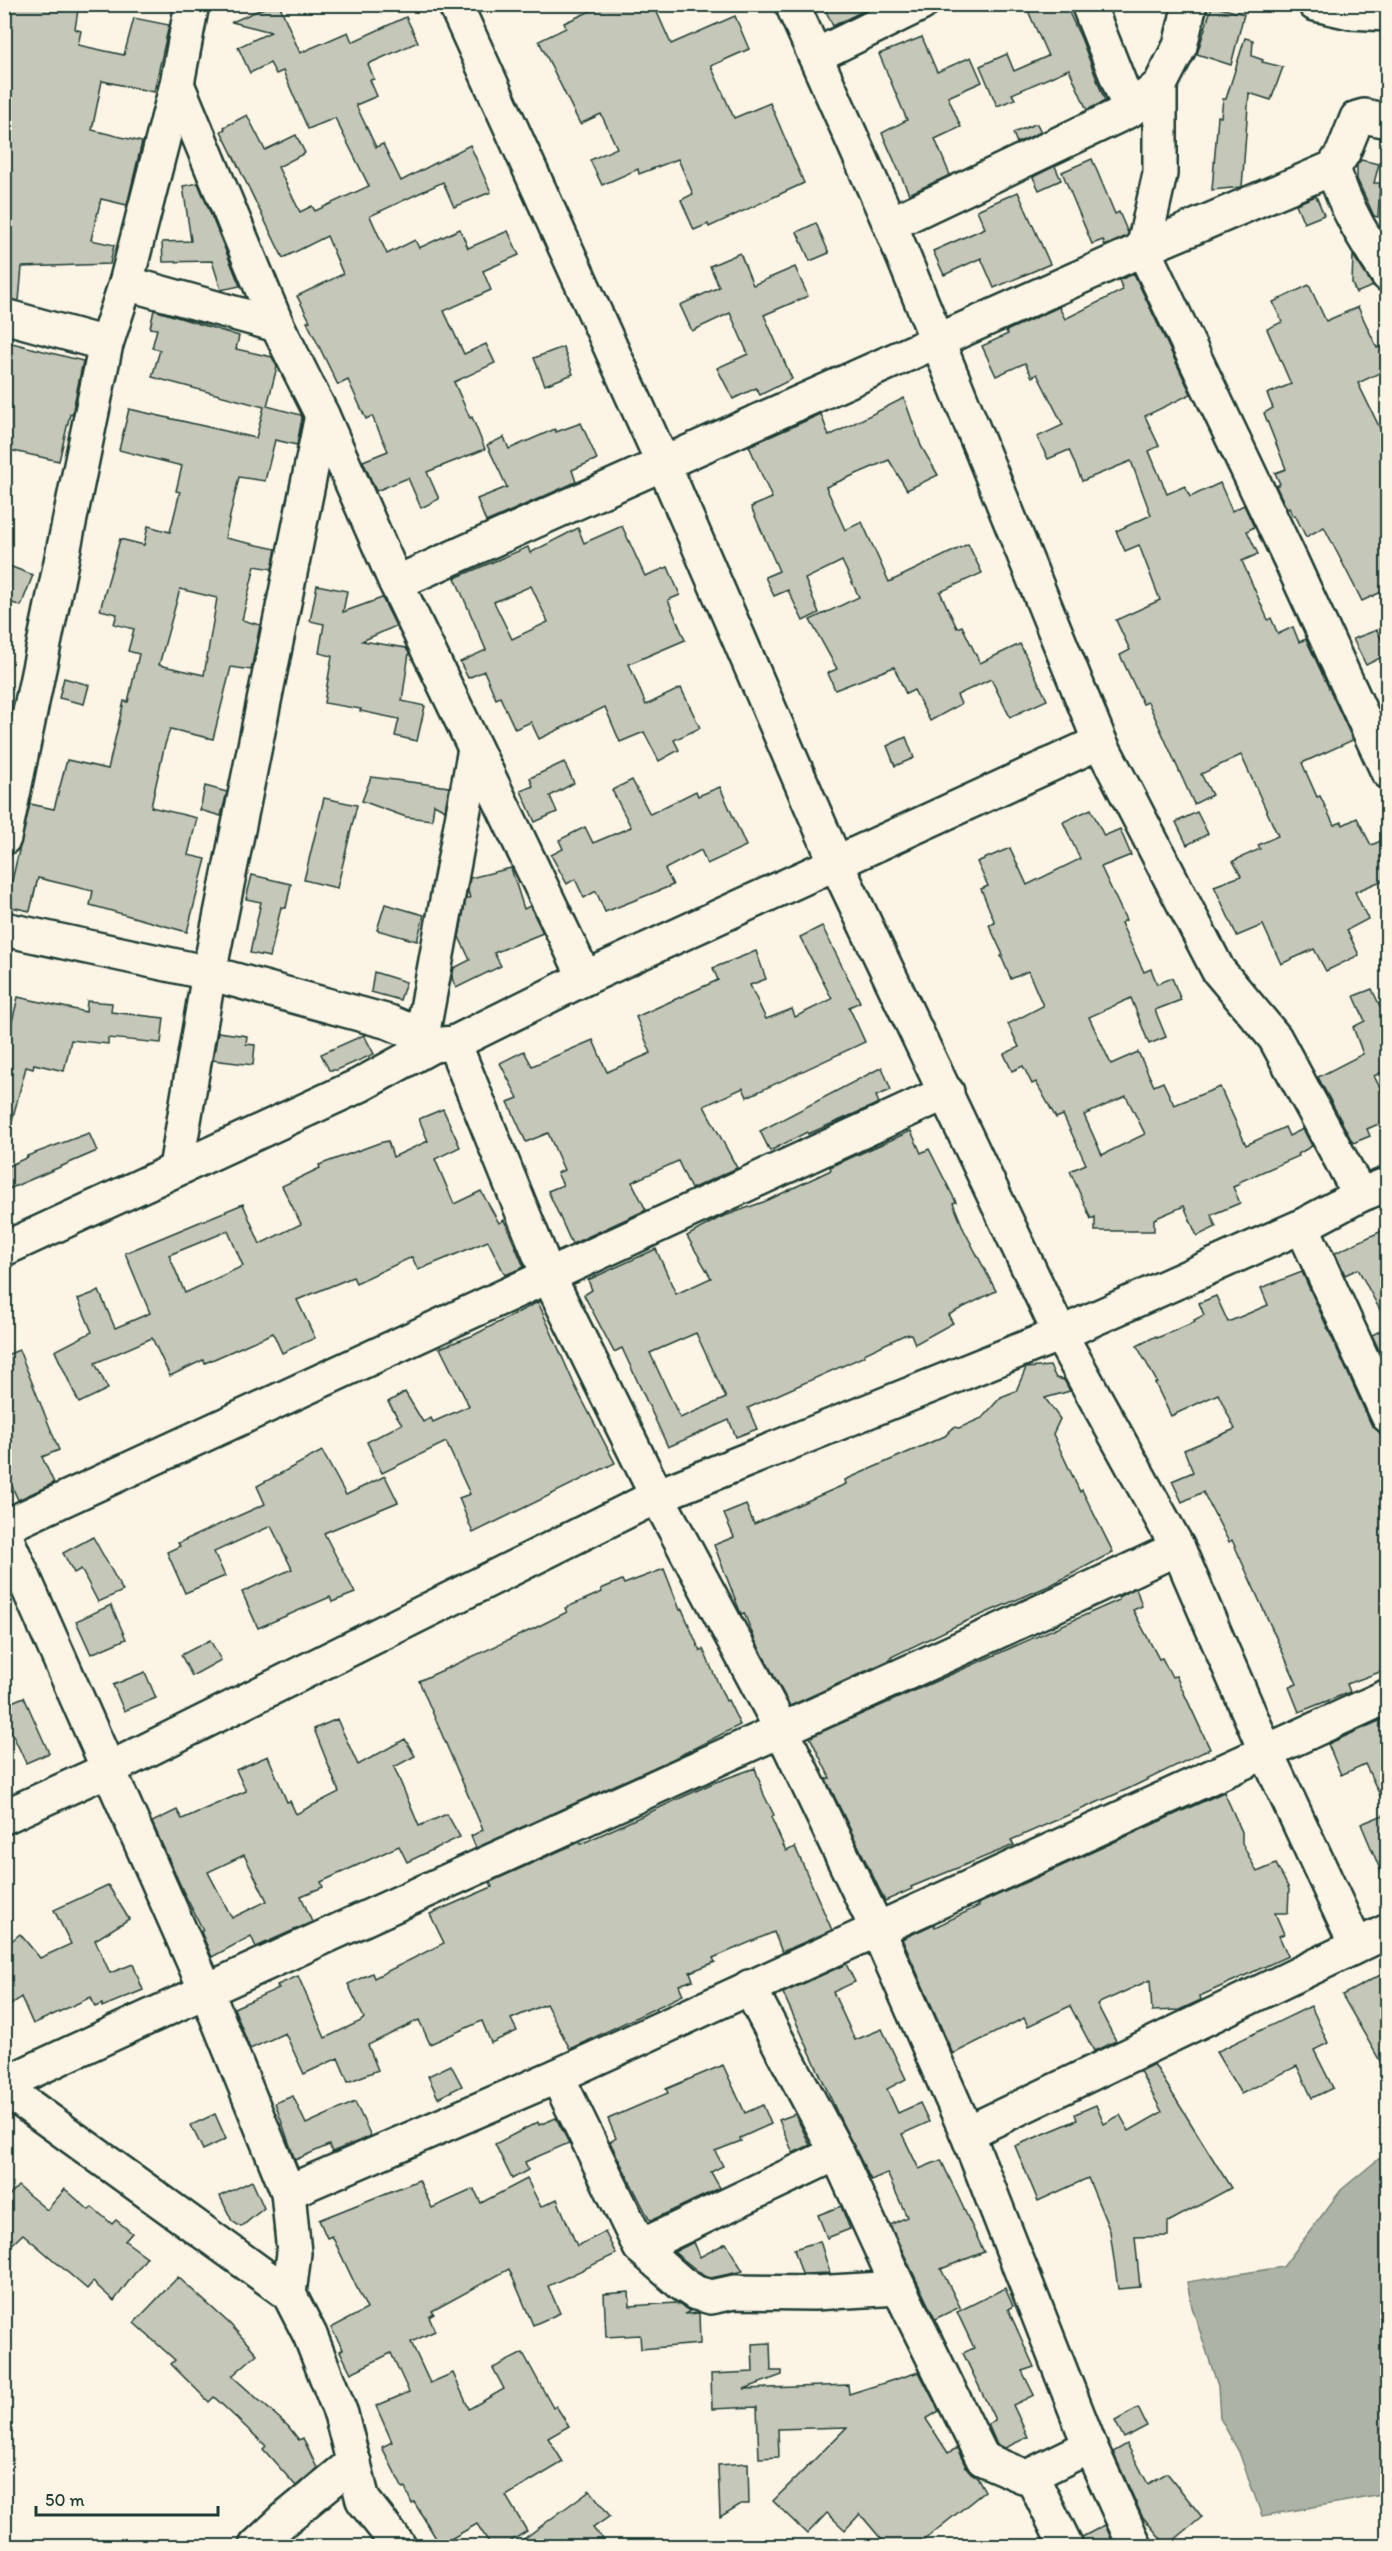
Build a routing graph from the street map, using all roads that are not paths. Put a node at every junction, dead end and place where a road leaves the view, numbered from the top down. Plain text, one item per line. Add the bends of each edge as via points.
1 (454, 4) edge
2 (792, 4) edge
3 (921, 4) edge
4 (1088, 4) edge
5 (1190, 4) edge
6 (1315, 4) edge
7 (181, 7) edge
8 (1388, 14) edge
9 (815, 56) junction
10 (177, 84) junction
11 (1160, 85) junction
12 (1130, 110) junction
13 (1388, 121) edge
14 (1333, 168) junction
15 (890, 224) junction
16 (1143, 249) junction
17 (1388, 275) edge
18 (126, 283) junction
19 (4, 316) edge
20 (277, 325) junction
21 (936, 341) junction
22 (106, 344) junction
23 (322, 415) junction
24 (663, 463) junction
25 (396, 583) junction
26 (1100, 742) junction
27 (475, 749) junction
28 (1388, 772) edge
29 (4, 838) edge
30 (836, 863) junction
31 (4, 929) edge
32 (209, 973) junction
33 (585, 978) junction
34 (436, 1041) junction
35 (947, 1092) junction
36 (176, 1168) junction
37 (1374, 1190) edge
38 (1302, 1226) junction
39 (4, 1249) edge
40 (548, 1275) junction
41 (1060, 1334) junction
42 (1388, 1416) edge
43 (657, 1496) junction
44 (4, 1527) edge
45 (4, 1533) edge
46 (1178, 1548) junction
47 (1388, 1696) edge
48 (782, 1730) junction
49 (1266, 1752) junction
50 (108, 1770) junction
51 (4, 1817) edge
52 (878, 1931) junction
53 (1388, 1931) edge
54 (1356, 1945) junction
55 (749, 1987) junction
56 (206, 1990) junction
57 (557, 2076) junction
58 (4, 2086) edge
59 (967, 2133) junction
60 (837, 2153) junction
61 (288, 2192) junction
62 (640, 2247) junction
63 (899, 2288) junction
64 (289, 2294) junction
65 (1090, 2446) junction
66 (354, 2463) junction
67 (1031, 2475) junction
68 (256, 2547) edge
69 (399, 2547) edge
70 (1066, 2547) edge
71 (1134, 2547) edge

1 - 24 street
2 - 9 street
3 - 9 street
4 - 12 street
5 - 11 street via 1180,46
6 - 8 street via 1350,12
7 - 10 street
9 - 15 street
10 - 18 street
10 - 20 street
11 - 12 street
11 - 16 street via 1160,174
12 - 15 street
13 - 14 street via 1357,118
14 - 16 street
14 - 17 street via 1352,219
15 - 21 street
16 - 21 street
16 - 28 street
18 - 20 street
18 - 22 street
19 - 22 street
20 - 23 street
21 - 24 street
21 - 26 street
22 - 29 street
23 - 25 street
23 - 32 street
24 - 25 street
24 - 30 street
25 - 27 street
26 - 30 street
26 - 37 street via 1218,970 1275,1038
27 - 33 street
27 - 34 street
30 - 33 street
30 - 35 street
31 - 32 street
32 - 34 street via 389,1022
32 - 36 street
33 - 34 street
34 - 36 street via 360,1085
34 - 40 street
35 - 40 street
35 - 41 street
36 - 39 street
37 - 38 street
38 - 41 street
38 - 42 street
40 - 43 street
40 - 44 street
41 - 43 street
41 - 46 street
43 - 48 street
43 - 50 street
45 - 50 street
46 - 48 street
46 - 49 street
47 - 49 street
48 - 52 street
48 - 56 street
49 - 52 street
49 - 54 street
50 - 51 street
50 - 56 street
52 - 55 street
52 - 59 street
53 - 54 street
54 - 59 street
55 - 57 street
55 - 60 street
56 - 58 street
56 - 61 street
57 - 61 street
57 - 62 street
58 - 64 street
59 - 65 street
60 - 62 street
60 - 63 street
61 - 64 street via 294,2253
62 - 63 street via 682,2284 711,2297 734,2292
63 - 67 street via 983,2459 1023,2476
64 - 66 street via 341,2414
65 - 67 street
65 - 71 street
66 - 68 street
66 - 69 street via 363,2500
67 - 70 street

